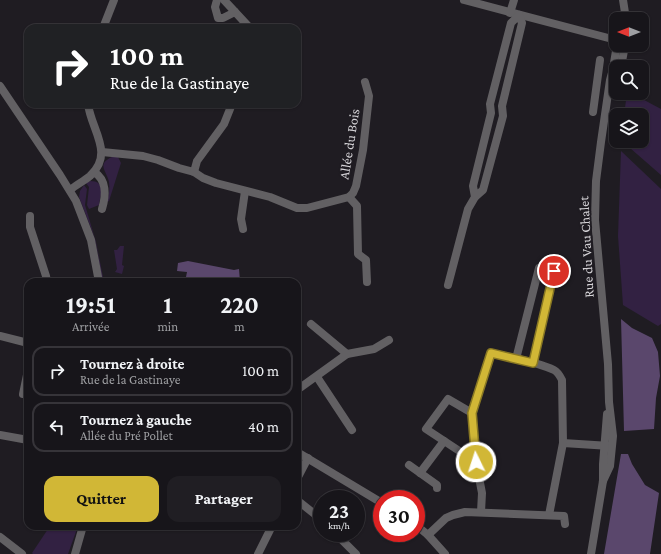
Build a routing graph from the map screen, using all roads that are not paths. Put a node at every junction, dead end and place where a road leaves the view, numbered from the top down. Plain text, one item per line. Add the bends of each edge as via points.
1 (114, 0) edge
2 (217, 0) edge
3 (224, 0) edge
4 (464, 0) edge
5 (514, 0) edge
6 (623, 2) edge
7 (235, 12) junction
8 (622, 12) edge
9 (625, 12) edge
10 (510, 13) junction
11 (519, 15) junction
12 (105, 24) edge
13 (246, 24) edge
14 (609, 38) edge
15 (600, 60) dead end
16 (365, 82) dead end
17 (0, 86) edge
18 (596, 92) junction
19 (609, 92) joint
20 (490, 104) junction
21 (502, 106) junction
22 (89, 108) edge
23 (228, 108) edge
24 (594, 112) dead end
25 (102, 152) junction
26 (94, 172) junction
27 (194, 172) junction
28 (70, 190) junction
29 (245, 191) junction
30 (475, 196) junction
31 (349, 197) junction
32 (102, 209) dead end
33 (30, 216) dead end
34 (243, 229) dead end
35 (46, 278) edge
36 (97, 278) edge
37 (367, 282) dead end
38 (448, 285) dead end
39 (311, 324) dead end
40 (0, 336) edge
41 (390, 340) dead end
42 (24, 342) edge
43 (347, 354) junction
44 (516, 359) junction
45 (533, 363) junction
46 (317, 377) junction
47 (301, 387) edge
48 (24, 389) edge
49 (23, 394) dead end
50 (472, 413) junction
51 (352, 430) dead end
52 (0, 435) edge
53 (24, 439) edge
54 (444, 441) junction
55 (563, 443) junction
56 (609, 446) junction
57 (301, 454) edge
58 (308, 458) junction
59 (476, 462) junction
60 (409, 465) dead end
61 (301, 471) edge
62 (420, 473) junction
63 (437, 488) dead end
64 (373, 498) edge
65 (301, 503) edge
66 (482, 512) junction
67 (313, 513) edge
68 (549, 515) junction
69 (565, 524) dead end
70 (82, 530) edge
71 (270, 530) edge
72 (425, 532) edge
73 (428, 535) junction
74 (0, 537) edge
75 (344, 542) edge
76 (22, 554) edge
77 (75, 554) edge
78 (258, 554) edge
79 (356, 554) edge
80 (445, 554) edge
81 (591, 554) edge

1 - 12 street
2 - 7 street via 215,7 218,18
3 - 7 street
4 - 10 street
5 - 10 street
6 - 8 street
6 - 9 street
7 - 13 street
10 - 11 street
11 - 14 street
11 - 20 street via 511,24
11 - 21 street via 522,23
15 - 18 street
16 - 31 street, Allée du Bois via 369,96 363,150 356,186
17 - 28 street
18 - 19 street
18 - 24 street
19 - 56 street, Rue du Vau Chalet via 596,181 595,220 608,364
20 - 21 street
20 - 30 street via 491,113 473,186
21 - 30 street via 503,116 484,190
22 - 25 street
23 - 27 street via 224,124 197,161
25 - 26 street
25 - 27 street, Allée du Bois via 143,156
26 - 28 street
26 - 32 street via 104,182
27 - 29 street, Allée du Bois via 216,183
28 - 36 street via 91,240
29 - 31 street, Allée du Bois via 302,209
29 - 34 street
30 - 38 street via 468,209
31 - 37 street via 357,206 358,254 366,260
33 - 35 street via 30,227
39 - 43 street
40 - 42 street
41 - 43 street via 374,349
43 - 46 street
44 - 45 street
44 - 45 street via 540,268 554,271
44 - 50 street via 491,353
45 - 55 street via 555,370 562,380
46 - 47 street
46 - 51 street
48 - 49 street
50 - 54 street via 448,399 426,429
50 - 59 street
52 - 53 street
54 - 59 street
54 - 62 street
55 - 56 street
55 - 68 street
56 - 81 street, Rue du Vau Chalet via 603,464 603,481
57 - 58 street
58 - 61 street
58 - 64 street
59 - 66 street via 482,493
60 - 62 street
62 - 63 street
65 - 67 street
66 - 68 street
66 - 73 street via 465,512 450,516
68 - 69 street via 564,516
70 - 77 street
71 - 78 street
72 - 73 street
73 - 80 street
74 - 76 street
75 - 79 street

